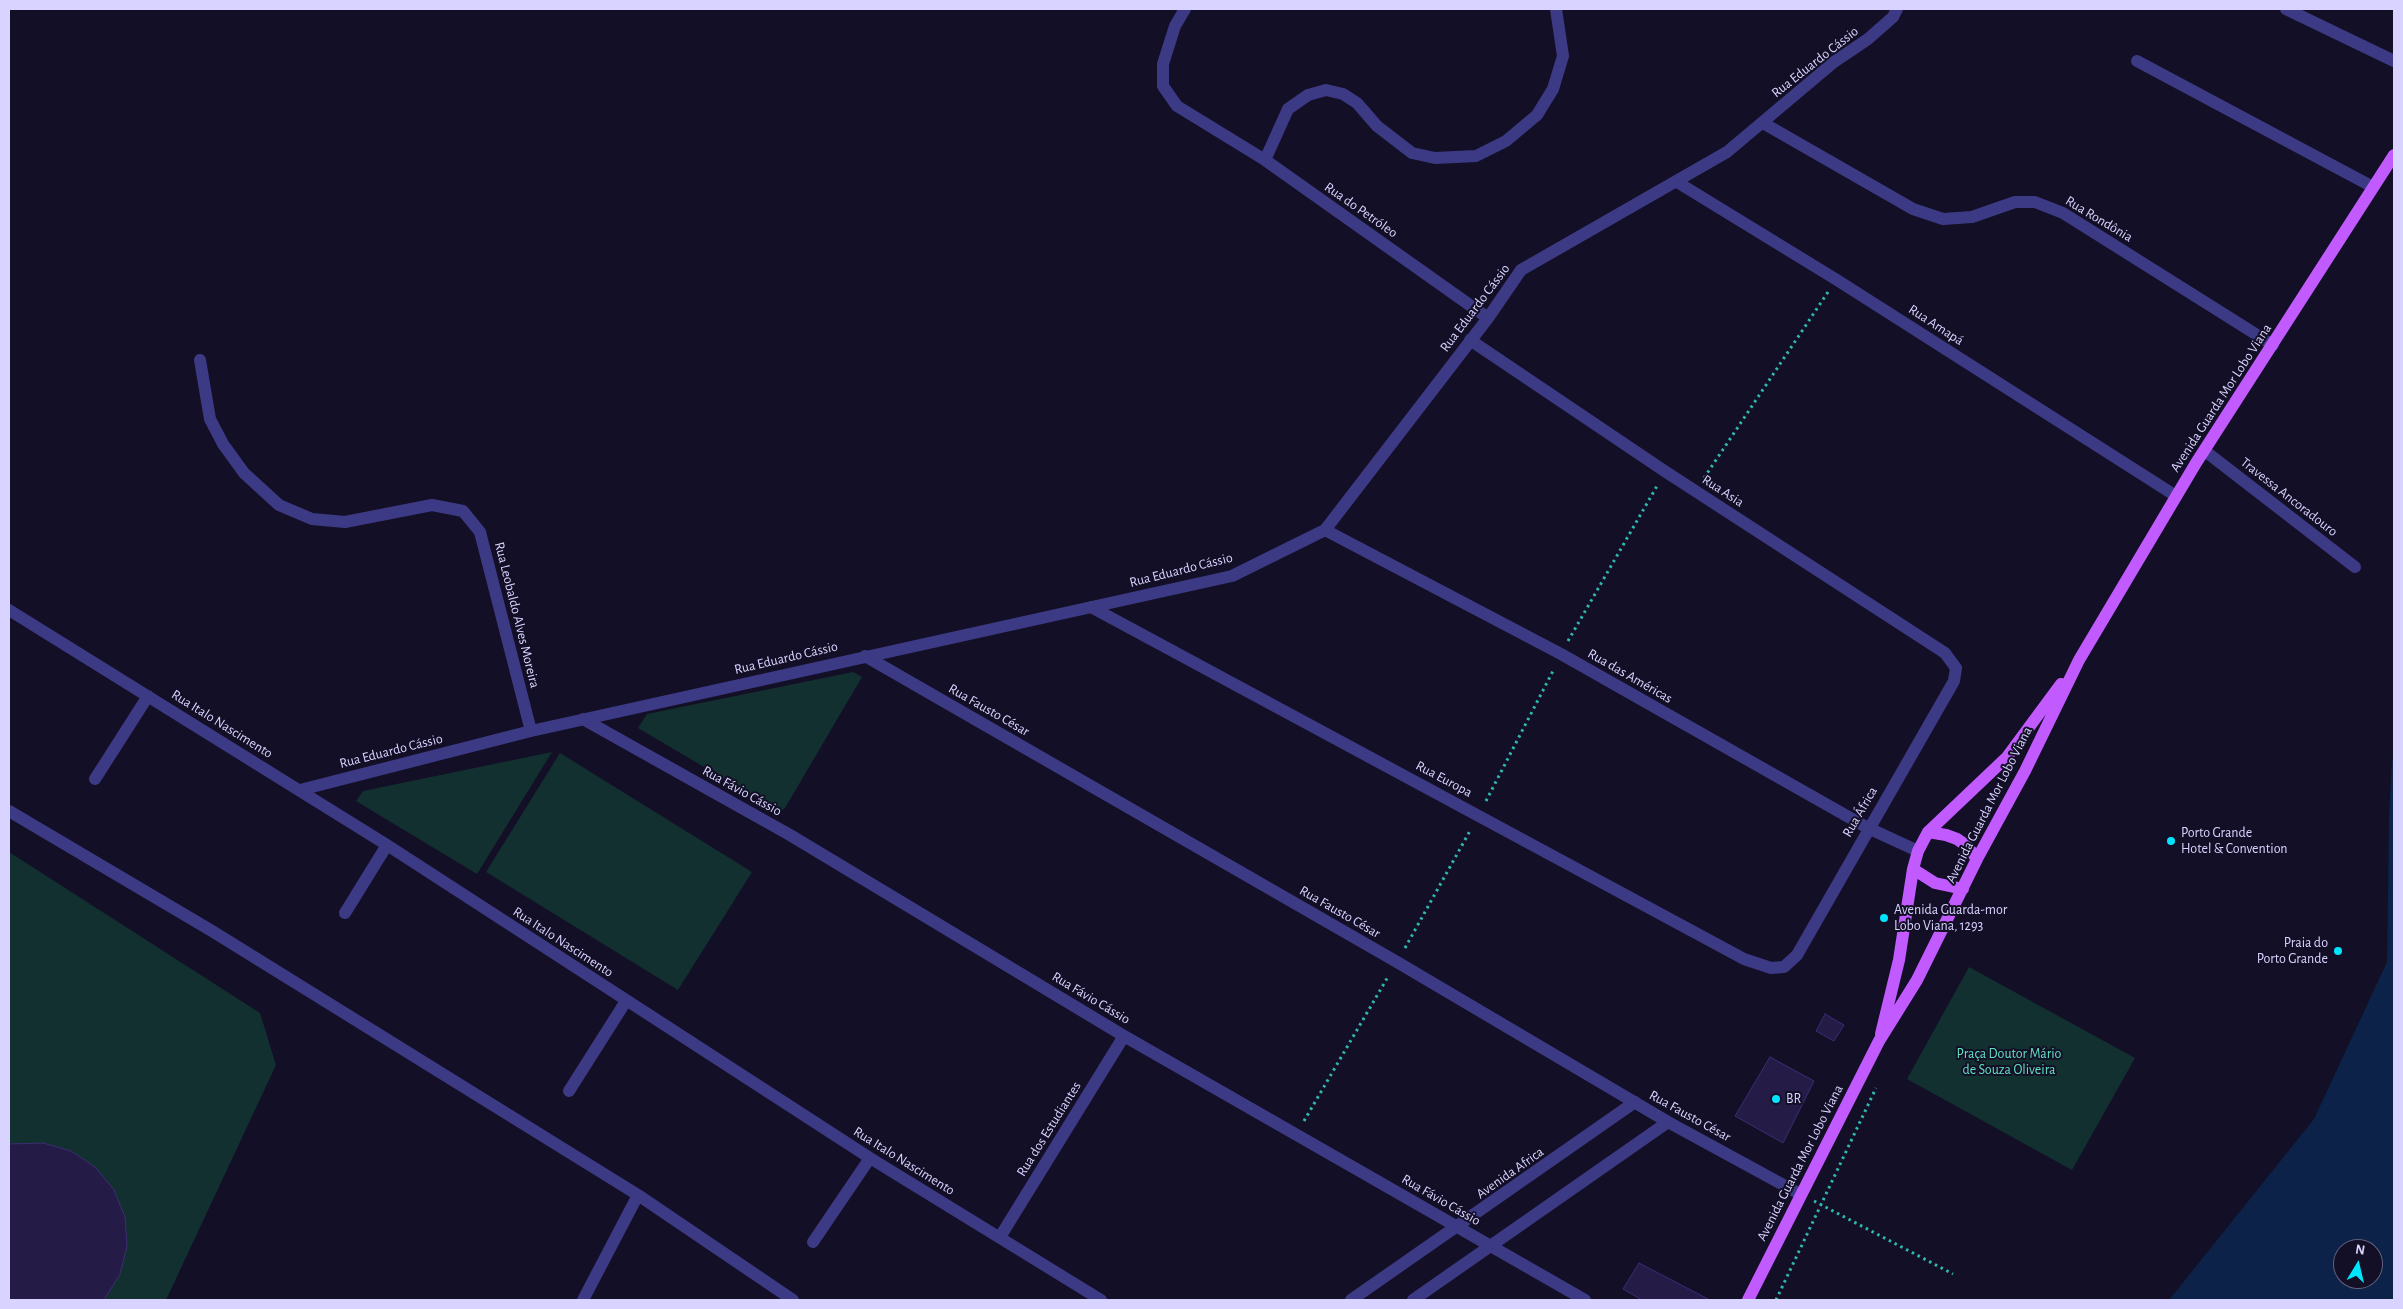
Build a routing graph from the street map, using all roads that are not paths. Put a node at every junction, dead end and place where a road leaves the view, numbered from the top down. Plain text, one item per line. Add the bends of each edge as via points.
1 (1185, 9) edge
2 (1556, 9) edge
3 (1897, 9) edge
4 (2286, 9) edge
5 (2137, 61) dead end
6 (2394, 61) edge
7 (1763, 123) junction
8 (2394, 155) edge
9 (1265, 160) junction
10 (1677, 182) junction
11 (2373, 187) junction
12 (1488, 318) junction
13 (1470, 340) junction
14 (2273, 345) junction
15 (200, 360) dead end
16 (2205, 451) junction
17 (2176, 496) junction
18 (1326, 530) junction
19 (2355, 567) dead end
20 (1091, 607) junction
21 (9, 610) edge
22 (865, 656) junction
23 (2079, 660) junction
24 (1956, 668) joint
25 (148, 696) junction
26 (583, 719) junction
27 (531, 730) junction
28 (96, 779) dead end
29 (300, 790) junction
30 (9, 810) edge
31 (1868, 828) junction
32 (1928, 832) junction
33 (387, 845) junction
34 (1918, 851) junction
35 (1977, 859) junction
36 (1913, 869) junction
37 (1963, 888) junction
38 (345, 913) dead end
39 (1784, 967) joint
40 (626, 1001) junction
41 (1124, 1036) junction
42 (1879, 1041) junction
43 (569, 1091) dead end
44 (1635, 1102) junction
45 (1668, 1122) junction
46 (870, 1158) junction
47 (1800, 1194) junction
48 (638, 1195) junction
49 (1458, 1227) junction
50 (1000, 1237) junction
51 (813, 1242) dead end
52 (1490, 1246) junction
53 (583, 1300) edge
54 (793, 1300) edge
55 (1100, 1300) edge
56 (1351, 1300) edge
57 (1413, 1300) edge
58 (1584, 1300) edge
59 (1748, 1300) edge

1 - 9 street, Rua do Petróleo via 1175,26 1163,64 1163,86 1177,106
2 - 9 street via 1563,56 1553,89 1537,115 1506,141 1476,156 1435,158 1412,153 1377,126 1357,103 1343,94 1326,90 1308,95 1288,109
3 - 7 street, Rua Eduardo Cássio via 1894,17 1834,62
4 - 6 street
5 - 11 street
7 - 10 street, Rua Eduardo Cássio via 1727,152
7 - 14 street, Rua Rondônia via 1913,209 1943,219 1972,217 2016,202 2034,202 2063,213
8 - 11 main road, Avenida Guarda Mor Lobo Viana
9 - 12 street, Rua do Petróleo
10 - 12 street, Rua Eduardo Cássio via 1521,270
10 - 17 street, Rua Amapá
11 - 14 main road, Avenida Guarda Mor Lobo Viana
12 - 13 street, Rua Eduardo Cássio
13 - 18 street, Rua Eduardo Cássio
13 - 24 street, Rua Asia via 1945,653
14 - 16 main road, Avenida Guarda Mor Lobo Viana
15 - 27 street, Rua Leobaldo Alves Moreira via 210,418 223,444 244,473 279,505 312,519 345,522 432,505 463,511 480,532
16 - 17 main road, Avenida Guarda Mor Lobo Viana
16 - 19 street, Travessa Ancoradouro
17 - 23 main road, Avenida Guarda Mor Lobo Viana
18 - 20 street, Rua Eduardo Cássio via 1232,576
18 - 31 street, Rua das Américas via 1561,654
20 - 22 street, Rua Eduardo Cássio
20 - 39 street, Rua Europa via 1744,959 1771,968
21 - 25 street, Rua Italo Nascimento
22 - 26 street, Rua Eduardo Cássio
22 - 44 street, Rua Fausto César
23 - 32 main road, Avenida Guarda Mor Lobo Viana via 2007,757
23 - 35 main road, Avenida Guarda Mor Lobo Viana via 2025,772
24 - 31 street, Rua África via 1954,681
25 - 28 street
25 - 29 street, Rua Italo Nascimento
26 - 27 street, Rua Eduardo Cássio
26 - 41 street, Rua Fávio Cássio via 790,835
27 - 29 street, Rua Eduardo Cássio
29 - 33 street, Rua Italo Nascimento
30 - 48 street via 212,931
31 - 34 street, Rua das Américas
31 - 39 street, Rua África via 1796,955
32 - 34 main road, Avenida Guarda Mor Lobo Viana
32 - 35 main road via 1957,839
33 - 38 street
33 - 40 street, Rua Italo Nascimento
34 - 36 main road, Avenida Guarda Mor Lobo Viana
35 - 37 main road, Avenida Guarda Mor Lobo Viana
36 - 37 main road via 1934,883
36 - 42 main road, Avenida Guarda Mor Lobo Viana via 1902,943
37 - 42 main road, Avenida Guarda Mor Lobo Viana via 1917,980
40 - 43 street
40 - 46 street, Rua Italo Nascimento
41 - 49 street, Rua Fávio Cássio
41 - 50 street, Rua dos Estudiantes
42 - 47 main road, Avenida Guarda Mor Lobo Viana
44 - 45 street, Rua Fausto César
44 - 49 street, Avenida Africa
45 - 47 street, Rua Fausto César
45 - 52 street
46 - 50 street, Rua Italo Nascimento
46 - 51 street
47 - 59 main road, Avenida Guarda Mor Lobo Viana
48 - 53 street
48 - 54 street
49 - 52 street, Rua Fávio Cássio
49 - 56 street, Avenida Africa
50 - 55 street, Rua Italo Nascimento
52 - 57 street
52 - 58 street, Rua Fávio Cássio

